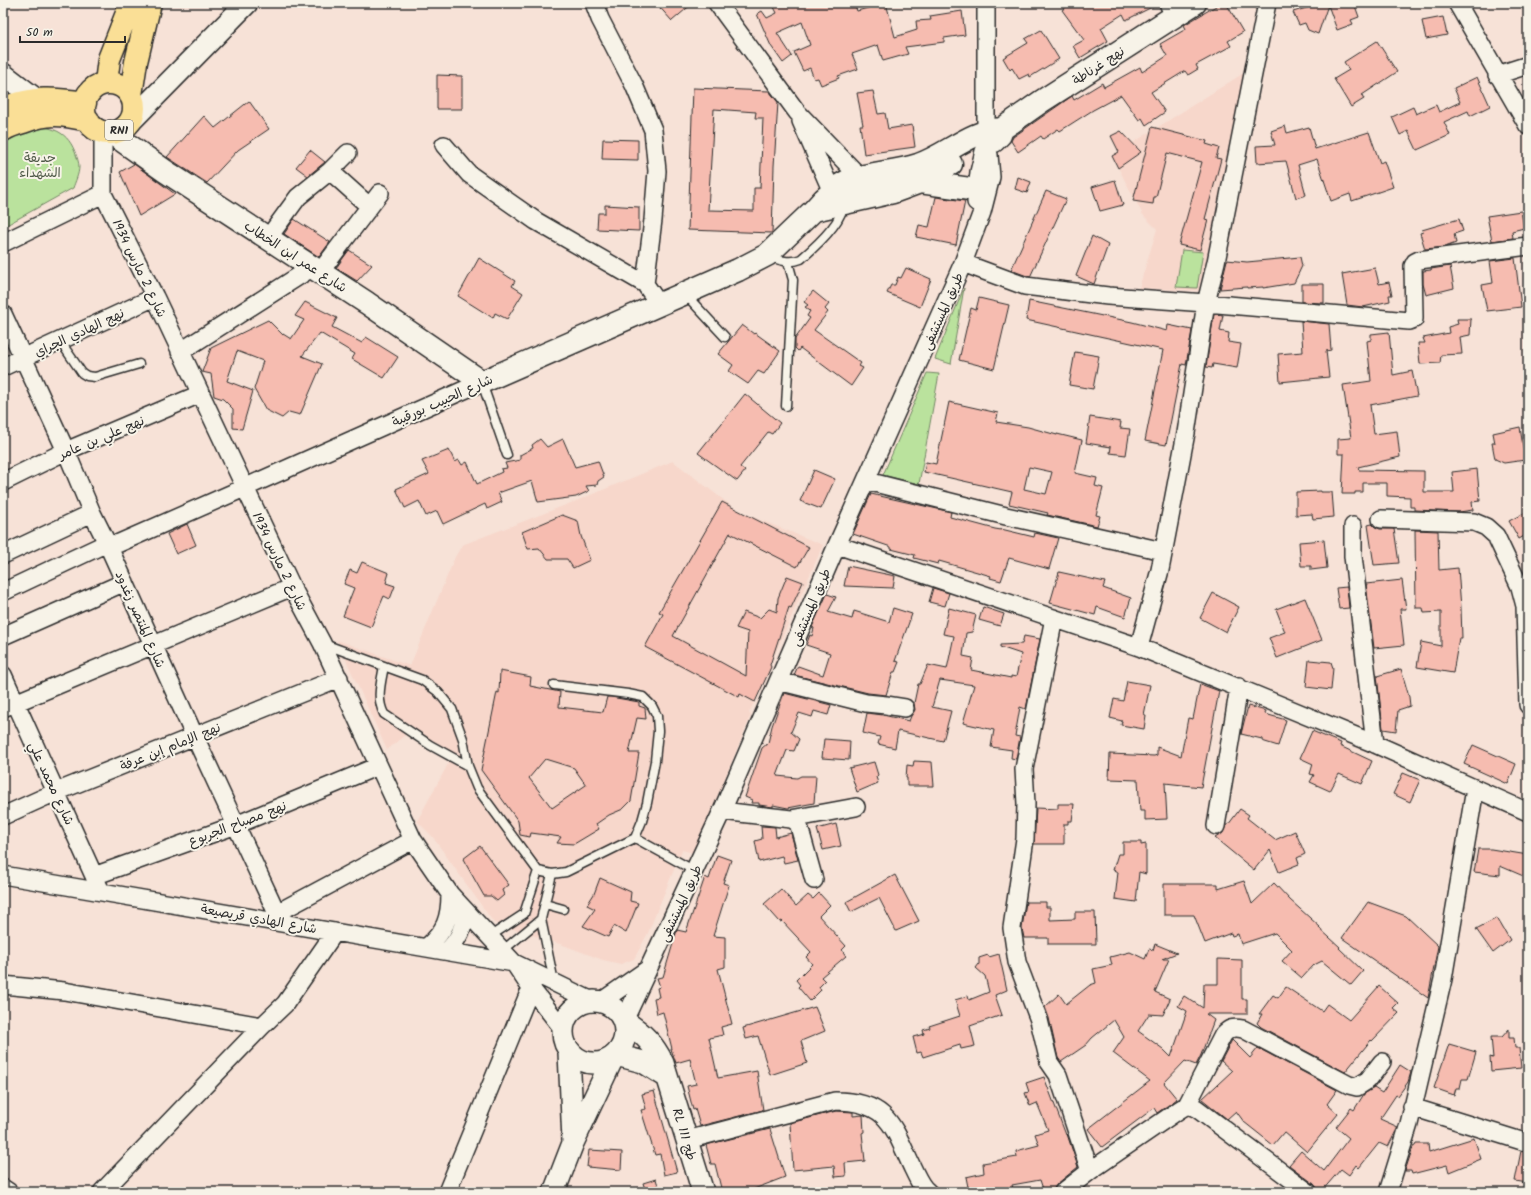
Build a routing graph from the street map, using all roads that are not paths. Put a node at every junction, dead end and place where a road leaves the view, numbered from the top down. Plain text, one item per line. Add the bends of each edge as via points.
1 (131, 3) edge
2 (150, 3) edge
3 (247, 3) edge
4 (594, 3) edge
5 (717, 3) edge
6 (986, 3) edge
7 (1195, 3) edge
8 (1267, 3) edge
9 (1462, 4) edge
10 (1171, 10) edge
11 (1528, 65) edge
12 (3, 74) edge
13 (1497, 75) junction
14 (106, 83) junction
15 (131, 95) junction
16 (37, 100) junction
17 (3, 108) edge
18 (797, 112) junction
19 (103, 122) junction
20 (1528, 126) edge
21 (3, 130) edge
22 (991, 135) junction
23 (444, 145) dead end
24 (348, 153) dead end
25 (330, 171) junction
26 (859, 177) junction
27 (909, 179) junction
28 (977, 190) junction
29 (103, 194) junction
30 (838, 197) junction
31 (865, 198) junction
32 (268, 238) junction
33 (3, 243) edge
34 (970, 246) junction
35 (1528, 246) edge
36 (767, 255) junction
37 (788, 262) junction
38 (963, 263) junction
39 (316, 269) junction
40 (645, 284) junction
41 (684, 293) junction
42 (155, 297) junction
43 (1206, 303) junction
44 (659, 304) junction
45 (3, 314) edge
46 (725, 337) dead end
47 (60, 341) junction
48 (180, 352) junction
49 (24, 358) junction
50 (139, 364) dead end
51 (3, 367) edge
52 (482, 382) junction
53 (200, 394) junction
54 (786, 406) dead end
55 (66, 451) junction
56 (507, 456) dead end
57 (866, 481) junction
58 (3, 482) edge
59 (244, 488) junction
60 (92, 514) junction
61 (1381, 519) dead end
62 (1353, 526) dead end
63 (837, 545) junction
64 (112, 547) junction
65 (1163, 551) junction
66 (3, 555) edge
67 (125, 582) junction
68 (292, 587) junction
69 (3, 592) edge
70 (3, 605) edge
71 (1054, 618) junction
72 (3, 636) edge
73 (322, 643) junction
74 (153, 645) junction
75 (1139, 647) junction
76 (384, 666) junction
77 (3, 675) edge
78 (339, 678) junction
79 (778, 681) junction
80 (554, 685) dead end
81 (1239, 687) junction
82 (9, 705) edge
83 (1528, 705) edge
84 (905, 708) dead end
85 (195, 737) junction
86 (1375, 744) junction
87 (378, 766) junction
88 (468, 766) junction
89 (1475, 789) junction
90 (56, 792) junction
91 (856, 808) dead end
92 (722, 811) junction
93 (1528, 812) edge
94 (3, 816) edge
95 (791, 819) junction
96 (236, 825) junction
97 (1216, 826) dead end
98 (635, 838) junction
99 (413, 840) junction
100 (538, 871) junction
101 (695, 871) junction
102 (3, 874) edge
103 (552, 874) junction
104 (814, 880) dead end
105 (97, 883) junction
106 (450, 894) junction
107 (545, 904) junction
108 (563, 909) dead end
109 (466, 911) junction
110 (279, 918) junction
111 (540, 919) junction
112 (335, 932) junction
113 (489, 937) junction
114 (427, 947) junction
115 (447, 951) junction
116 (502, 951) junction
117 (514, 963) junction
118 (650, 967) junction
119 (533, 980) junction
120 (555, 982) junction
121 (3, 985) edge
122 (597, 1001) junction
123 (624, 1021) junction
124 (262, 1026) junction
125 (563, 1029) junction
126 (569, 1052) junction
127 (615, 1056) junction
128 (1382, 1062) dead end
129 (667, 1077) junction
130 (1187, 1105) junction
131 (1412, 1107) junction
132 (687, 1140) junction
133 (1528, 1143) edge
134 (573, 1144) junction
135 (1090, 1171) junction
136 (3, 1188) edge
137 (8, 1192) edge
138 (102, 1192) edge
139 (447, 1192) edge
140 (554, 1192) edge
141 (703, 1192) edge
142 (928, 1192) edge
143 (1063, 1192) edge
144 (1308, 1192) edge
145 (1388, 1192) edge

1 - 14 main road via 109,59
2 - 15 main road, RN1
3 - 19 street
4 - 40 street via 653,130 657,172
5 - 18 street
6 - 22 street
7 - 10 main road, نهج غرناطة
8 - 43 street
9 - 13 street
10 - 22 main road, نهج غرناطة
11 - 13 street
12 - 16 street
13 - 20 street
14 - 15 main road via 114,83
14 - 19 main road via 92,90 88,96
15 - 19 main road, RN1 via 134,110 132,117
16 - 17 main road
16 - 19 main road via 56,99
18 - 26 street
18 - 30 street
19 - 21 main road, RN1 via 49,114
19 - 29 street, شارع 2 مارس 1934
19 - 32 main road, شارع عمر ابن الخطاب via 165,171
22 - 27 main road, شارع الحبيب بورقيبة via 918,165
22 - 28 street, طريق المستشفى via 979,172
22 - 34 street, طريق المستشفى via 991,177
23 - 40 street via 469,174 530,217
24 - 25 street
25 - 32 street via 298,197
25 - 39 street via 375,200
26 - 27 main road, شارع الحبيب بورقيبة
26 - 30 main road, شارع الحبيب بورقيبة via 849,180
26 - 31 street via 864,187
27 - 28 main road
27 - 31 main road, شارع الحبيب بورقيبة via 893,192
28 - 34 street, طريق المستشفى
29 - 33 street
29 - 42 street, شارع 2 مارس 1934
30 - 31 main road, شارع الحبيب بورقيبة
30 - 36 main road, شارع الحبيب بورقيبة via 814,210
30 - 37 lane via 841,215 834,226 800,259
32 - 39 main road, شارع عمر ابن الخطاب
34 - 38 street, طريق المستشفى
35 - 43 street via 1415,262 1414,319 1409,321
36 - 37 lane
36 - 41 main road, شارع الحبيب بورقيبة
37 - 54 lane via 793,280
38 - 43 street via 1025,286 1108,296
38 - 57 street, طريق المستشفى
39 - 48 street
39 - 52 main road, شارع عمر ابن الخطاب
40 - 44 street
41 - 44 main road, شارع الحبيب بورقيبة
41 - 46 lane
42 - 47 street, نهج الهادي الجراي
42 - 48 street, شارع 2 مارس 1934
43 - 65 street via 1186,433
44 - 52 main road, شارع الحبيب بورقيبة
45 - 49 street, شارع المنتصر زغدود
47 - 49 street, نهج الهادي الجراي
47 - 50 lane via 82,373 87,376 95,377
48 - 53 street, شارع 2 مارس 1934
49 - 51 street, نهج الهادي الجراي
49 - 55 street, شارع المنتصر زغدود
52 - 56 lane
52 - 59 street, شارع الحبيب بورقيبة
53 - 55 street, نهج علي بن عامر
53 - 59 street, شارع 2 مارس 1934
55 - 58 street, نهج علي بن عامر
55 - 60 street, شارع المنتصر زغدود
57 - 63 street, طريق المستشفى
57 - 65 street
59 - 64 street, شارع الحبيب بورقيبة
59 - 68 street, شارع 2 مارس 1934
60 - 64 street, شارع المنتصر زغدود
60 - 66 street
61 - 83 street via 1474,522 1486,527 1496,536 1520,586 1525,606
62 - 86 street via 1353,556
63 - 71 street
63 - 79 street, طريق المستشفى
64 - 67 street, شارع المنتصر زغدود
64 - 69 street, شارع الحبيب بورقيبة
64 - 70 street, شارع الحبيب بورقيبة
65 - 75 street
67 - 72 street
67 - 74 street, شارع المنتصر زغدود
68 - 73 street, شارع 2 مارس 1934
68 - 74 street
71 - 75 street
71 - 135 street via 1024,769 1025,839 1012,928 1017,962
73 - 76 lane
73 - 78 street, شارع 2 مارس 1934
74 - 82 street
74 - 85 street, شارع المنتصر زغدود
75 - 81 street
76 - 88 lane via 422,680 437,691 452,709 463,739
76 - 88 lane via 378,697 384,714 430,745
77 - 82 street, شارع محمد علي
78 - 85 street, نهج الإمام إبن عرفة
78 - 87 street, شارع 2 مارس 1934
79 - 84 street via 866,703
79 - 92 street, طريق المستشفى
80 - 98 lane via 628,694 643,698 652,706 657,716 658,731 655,761 648,803
81 - 86 street
81 - 97 street
82 - 90 street, شارع محمد علي
85 - 90 street, نهج الإمام إبن عرفة
85 - 96 street, شارع المنتصر زغدود
86 - 89 street
87 - 96 street, نهج مصباح الجربوع
87 - 99 street, شارع 2 مارس 1934
88 - 100 lane via 477,788
89 - 93 street
89 - 131 street via 1442,979
90 - 94 street, نهج الإمام إبن عرفة
90 - 105 street, شارع محمد علي
91 - 95 street
92 - 95 street
92 - 101 street, طريق المستشفى
95 - 104 street via 799,826
96 - 105 street, نهج مصباح الجربوع
96 - 110 street, شارع المنتصر زغدود
98 - 101 lane
98 - 103 lane via 566,872
99 - 106 street, شارع 2 مارس 1934
99 - 110 street
100 - 103 lane
100 - 113 lane via 524,914
101 - 118 street, طريق المستشفى
102 - 105 street, شارع الهادي قريصيعة
103 - 107 lane
105 - 110 street, شارع الهادي قريصيعة
106 - 109 street, شارع 2 مارس 1934
106 - 114 street via 446,924 438,937
107 - 108 lane
107 - 111 lane
109 - 113 street, شارع 2 مارس 1934
109 - 115 street via 461,933
110 - 112 street, شارع الهادي قريصيعة
111 - 116 lane
111 - 120 lane
112 - 114 street, شارع الهادي قريصيعة
112 - 124 street via 285,1004
113 - 116 street, شارع 2 مارس 1934
114 - 115 street, شارع الهادي قريصيعة
115 - 117 street, شارع الهادي قريصيعة
116 - 117 street, شارع 2 مارس 1934
117 - 119 street
118 - 122 street
118 - 123 street, طريق المستشفى
119 - 120 street
119 - 125 street
119 - 139 street
120 - 122 street
121 - 124 street via 64,991
122 - 123 street via 611,1005
122 - 125 street via 581,1003 572,1009
123 - 127 street via 624,1045
123 - 129 street, RL طج 111 via 648,1038 657,1050
124 - 138 street
125 - 126 street via 564,1041
126 - 127 street via 576,1058 594,1064
126 - 134 street
127 - 129 street via 644,1062
127 - 134 street
128 - 130 street via 1368,1080 1356,1087 1243,1029 1229,1029 1223,1035
129 - 132 street, RL طج 111
130 - 135 street
130 - 144 street via 1196,1108
131 - 133 street
131 - 145 street
132 - 141 street, RL طج 111
132 - 142 street via 835,1101 850,1101 877,1110 887,1118 918,1180
134 - 140 street
135 - 143 street
136 - 137 street

